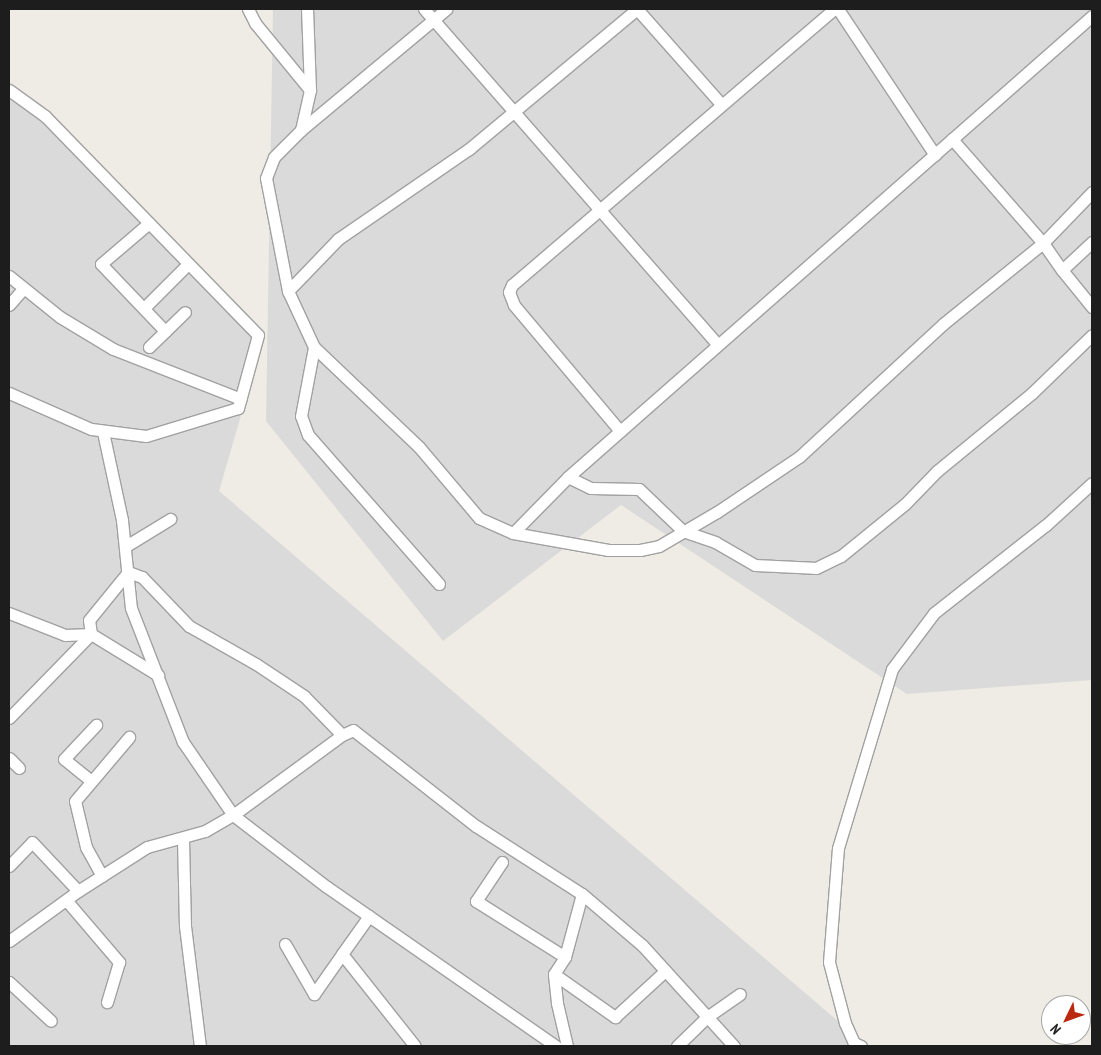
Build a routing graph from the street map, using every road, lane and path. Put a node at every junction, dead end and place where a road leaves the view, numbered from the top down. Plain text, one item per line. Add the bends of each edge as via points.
1 (248, 9) edge
2 (307, 9) edge
3 (424, 9) edge
4 (446, 9) edge
5 (637, 9) edge
6 (836, 9) edge
7 (1092, 16) edge
8 (433, 19) junction
9 (9, 90) edge
10 (310, 90) junction
11 (721, 104) junction
12 (515, 112) junction
13 (301, 130) junction
14 (952, 139) junction
15 (935, 155) junction
16 (1092, 192) edge
17 (600, 210) junction
18 (149, 223) junction
19 (1092, 242) edge
20 (1044, 243) junction
21 (188, 264) junction
22 (1062, 270) junction
23 (9, 276) edge
24 (24, 290) junction
25 (288, 291) junction
26 (9, 304) edge
27 (1092, 307) edge
28 (144, 308) junction
29 (185, 312) dead end
30 (165, 331) junction
31 (1092, 335) edge
32 (718, 345) junction
33 (149, 347) dead end
34 (314, 347) junction
35 (9, 393) edge
36 (241, 400) junction
37 (620, 431) junction
38 (102, 432) junction
39 (568, 477) junction
40 (1092, 483) edge
41 (170, 519) dead end
42 (683, 531) junction
43 (512, 533) junction
44 (126, 546) junction
45 (128, 572) junction
46 (439, 584) dead end
47 (9, 615) edge
48 (92, 634) junction
49 (158, 675) junction
50 (9, 718) edge
51 (96, 725) dead end
52 (342, 735) junction
53 (129, 737) dead end
54 (9, 758) edge
55 (19, 768) dead end
56 (90, 780) junction
57 (233, 815) junction
58 (184, 839) junction
59 (502, 862) dead end
60 (9, 866) edge
61 (102, 876) junction
62 (78, 891) junction
63 (582, 894) junction
64 (66, 900) junction
65 (369, 916) junction
66 (9, 942) edge
67 (285, 944) dead end
68 (342, 954) junction
69 (566, 957) junction
70 (665, 971) junction
71 (554, 974) junction
72 (9, 982) edge
73 (740, 994) dead end
74 (107, 1002) dead end
75 (707, 1017) junction
76 (52, 1021) dead end
77 (200, 1046) edge
78 (415, 1046) edge
79 (556, 1046) edge
80 (568, 1046) edge
81 (677, 1046) edge
82 (734, 1046) edge
83 (861, 1046) edge

1 - 10 street via 255,23
2 - 10 street
3 - 8 street
4 - 8 street
5 - 11 street
5 - 12 street
6 - 11 street
6 - 15 street
7 - 14 street
8 - 12 street
8 - 13 street
9 - 18 street via 45,116
10 - 13 street
11 - 17 street
12 - 17 street
12 - 25 street via 442,169 338,239
13 - 25 street via 274,157 266,178
14 - 15 street
14 - 20 street
15 - 32 street
16 - 20 street
17 - 32 street
17 - 37 street via 512,285 509,292 514,305
18 - 21 street
18 - 28 street via 101,264
19 - 22 street
20 - 22 street
20 - 42 street via 943,324 799,457 765,482
21 - 28 street
21 - 36 street via 258,335
22 - 27 street
23 - 24 street
24 - 26 street
24 - 36 street via 113,350
25 - 34 street
28 - 30 street
29 - 30 street
30 - 33 street
31 - 42 street via 1032,392 937,471 905,504 829,564 801,569 756,565 715,542
32 - 37 street
34 - 43 street via 419,447 479,518
34 - 46 street via 300,416 308,435
35 - 38 street
36 - 38 street via 238,408 154,434
37 - 39 street
38 - 44 street
39 - 42 street via 591,488 639,489
39 - 43 street
40 - 83 street via 1046,525 934,613 892,669 838,848 829,962 845,1023 854,1043
41 - 44 street
42 - 43 street via 659,546 640,550 608,550
44 - 45 street
45 - 48 street via 89,620
45 - 49 street via 131,608
45 - 52 street via 142,577 189,626 304,696
47 - 48 street via 65,635
48 - 49 street
48 - 50 street
49 - 57 street via 183,742
51 - 56 street via 64,759
52 - 57 street
52 - 63 street via 353,730 476,826
53 - 56 street
54 - 55 street
56 - 61 street via 75,801 86,847
57 - 58 street
57 - 65 street
58 - 61 street via 148,847
58 - 77 street via 185,926
59 - 69 street via 476,901
60 - 62 street via 32,842
61 - 62 street
62 - 64 street
63 - 69 street
63 - 70 street via 642,945
64 - 66 street
64 - 74 street via 119,962
65 - 68 street
65 - 79 street
67 - 68 street via 314,994
68 - 78 street
69 - 71 street
70 - 71 street via 615,1017
70 - 75 street
71 - 80 street via 557,1003
72 - 76 street
73 - 75 street
75 - 81 street
75 - 82 street

